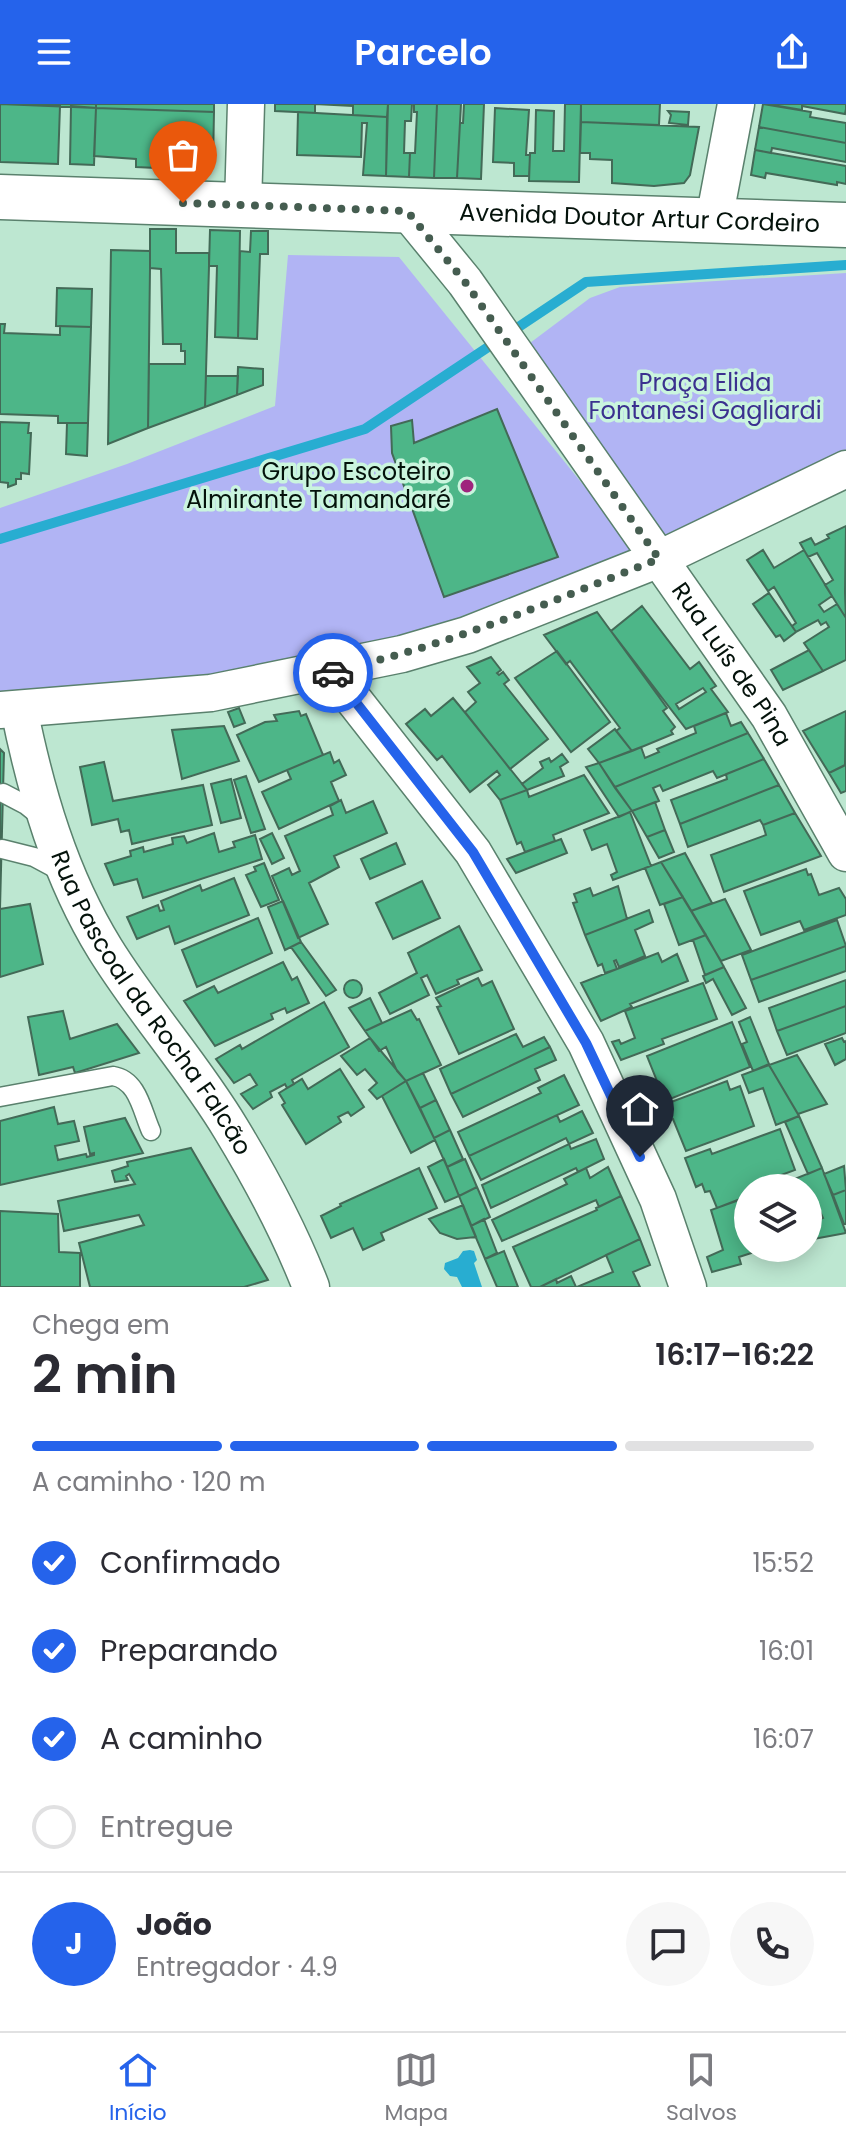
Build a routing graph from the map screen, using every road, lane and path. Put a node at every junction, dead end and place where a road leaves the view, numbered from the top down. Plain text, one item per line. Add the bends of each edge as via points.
1 (246, 104) edge
2 (736, 104) edge
3 (0, 197) edge
4 (243, 205) junction
5 (407, 211) junction
6 (714, 220) junction
7 (846, 225) edge
8 (846, 469) edge
9 (659, 559) junction
10 (331, 671) junction
11 (9, 710) edge
12 (3, 793) dead end
13 (48, 823) junction
14 (2, 849) edge
15 (846, 853) edge
16 (66, 874) junction
17 (0, 1097) edge
18 (151, 1131) dead end
19 (311, 1287) edge
20 (688, 1287) edge

1 - 4 street
2 - 6 street
3 - 4 street, Avenida Doutor Artur Cordeiro
4 - 5 street, Avenida Doutor Artur Cordeiro
5 - 6 street, Avenida Doutor Artur Cordeiro
5 - 9 street, Rua Luís de Pina via 465,282
6 - 7 street, Avenida Doutor Artur Cordeiro
8 - 9 street
9 - 10 street via 467,635
9 - 15 street, Rua Luís de Pina via 769,716
10 - 11 street via 211,693
10 - 20 street via 473,852 586,1043 658,1199
11 - 13 street, Rua Pascoal da Rocha Falcão
12 - 13 lane
13 - 16 street, Rua Pascoal da Rocha Falcão
14 - 16 lane via 34,857
16 - 19 street, Rua Pascoal da Rocha Falcão via 104,949 231,1128
17 - 18 lane via 122,1078 131,1084

